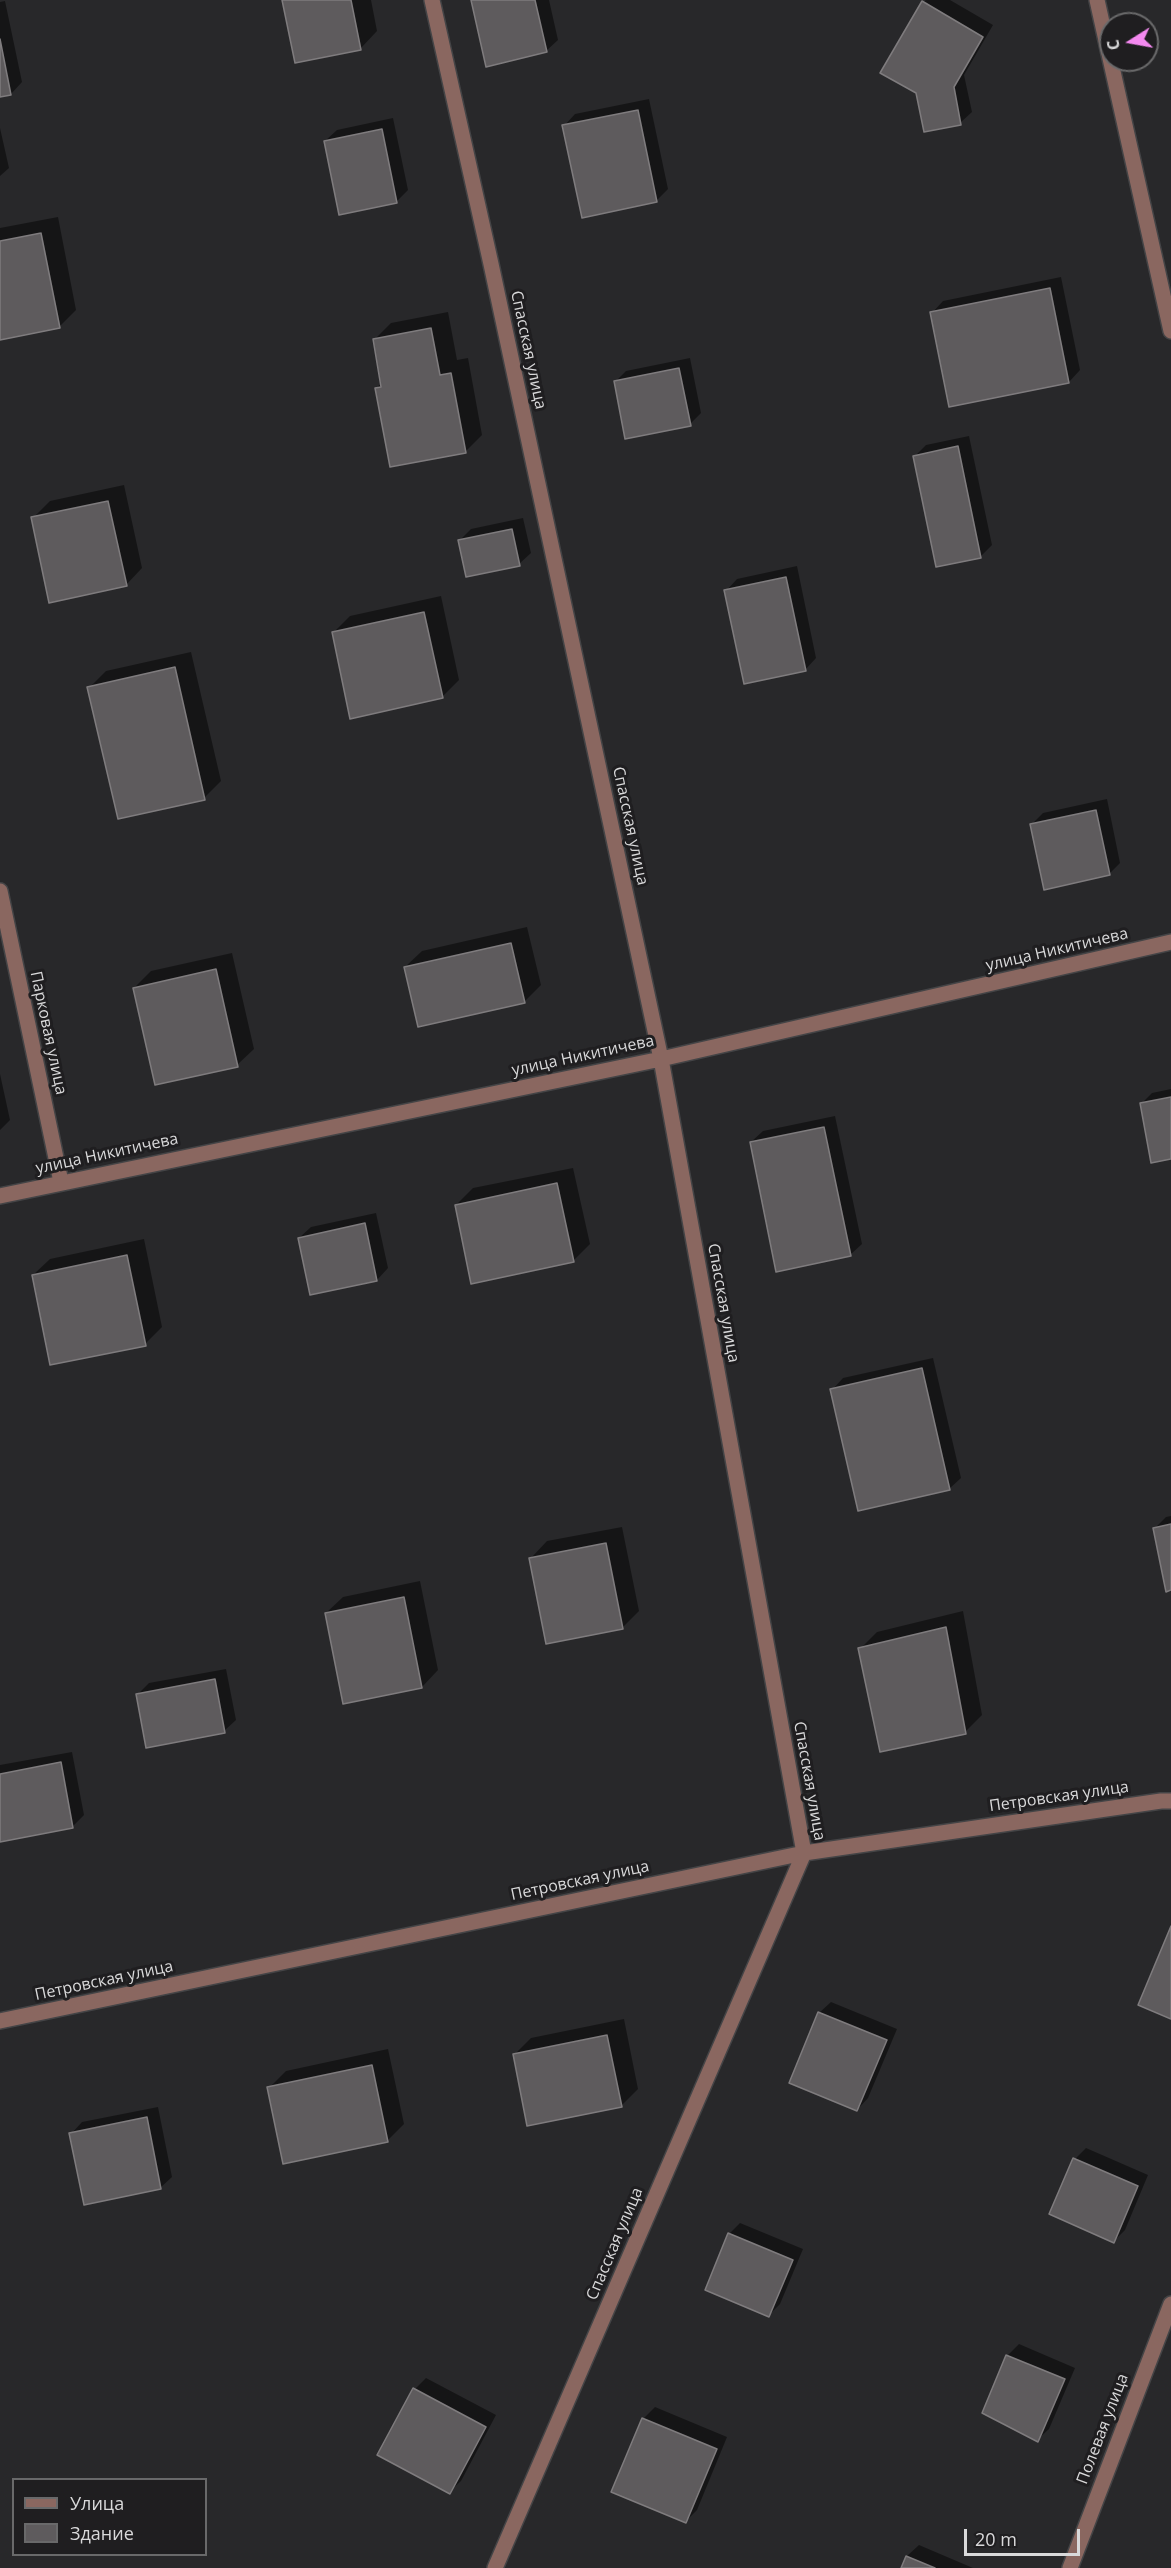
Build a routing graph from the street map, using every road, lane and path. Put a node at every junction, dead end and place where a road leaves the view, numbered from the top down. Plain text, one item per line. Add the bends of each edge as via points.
1 (432, 0) edge
2 (1097, 0) edge
3 (1171, 331) edge
4 (0, 891) edge
5 (1171, 942) edge
6 (661, 1059) junction
7 (61, 1182) junction
8 (0, 1196) edge
9 (1171, 1801) edge
10 (804, 1852) junction
11 (0, 2021) edge
12 (1171, 2304) edge
13 (495, 2568) edge
14 (1070, 2568) edge

1 - 6 street, Спасская улица
2 - 3 street
4 - 7 street, Парковая улица
5 - 6 street, улица Никитичева
6 - 7 street, улица Никитичева
6 - 10 street, Спасская улица
7 - 8 street, улица Никитичева
9 - 10 street, Петровская улица
10 - 11 street, Петровская улица
10 - 13 street, Спасская улица
12 - 14 street, Полевая улица

